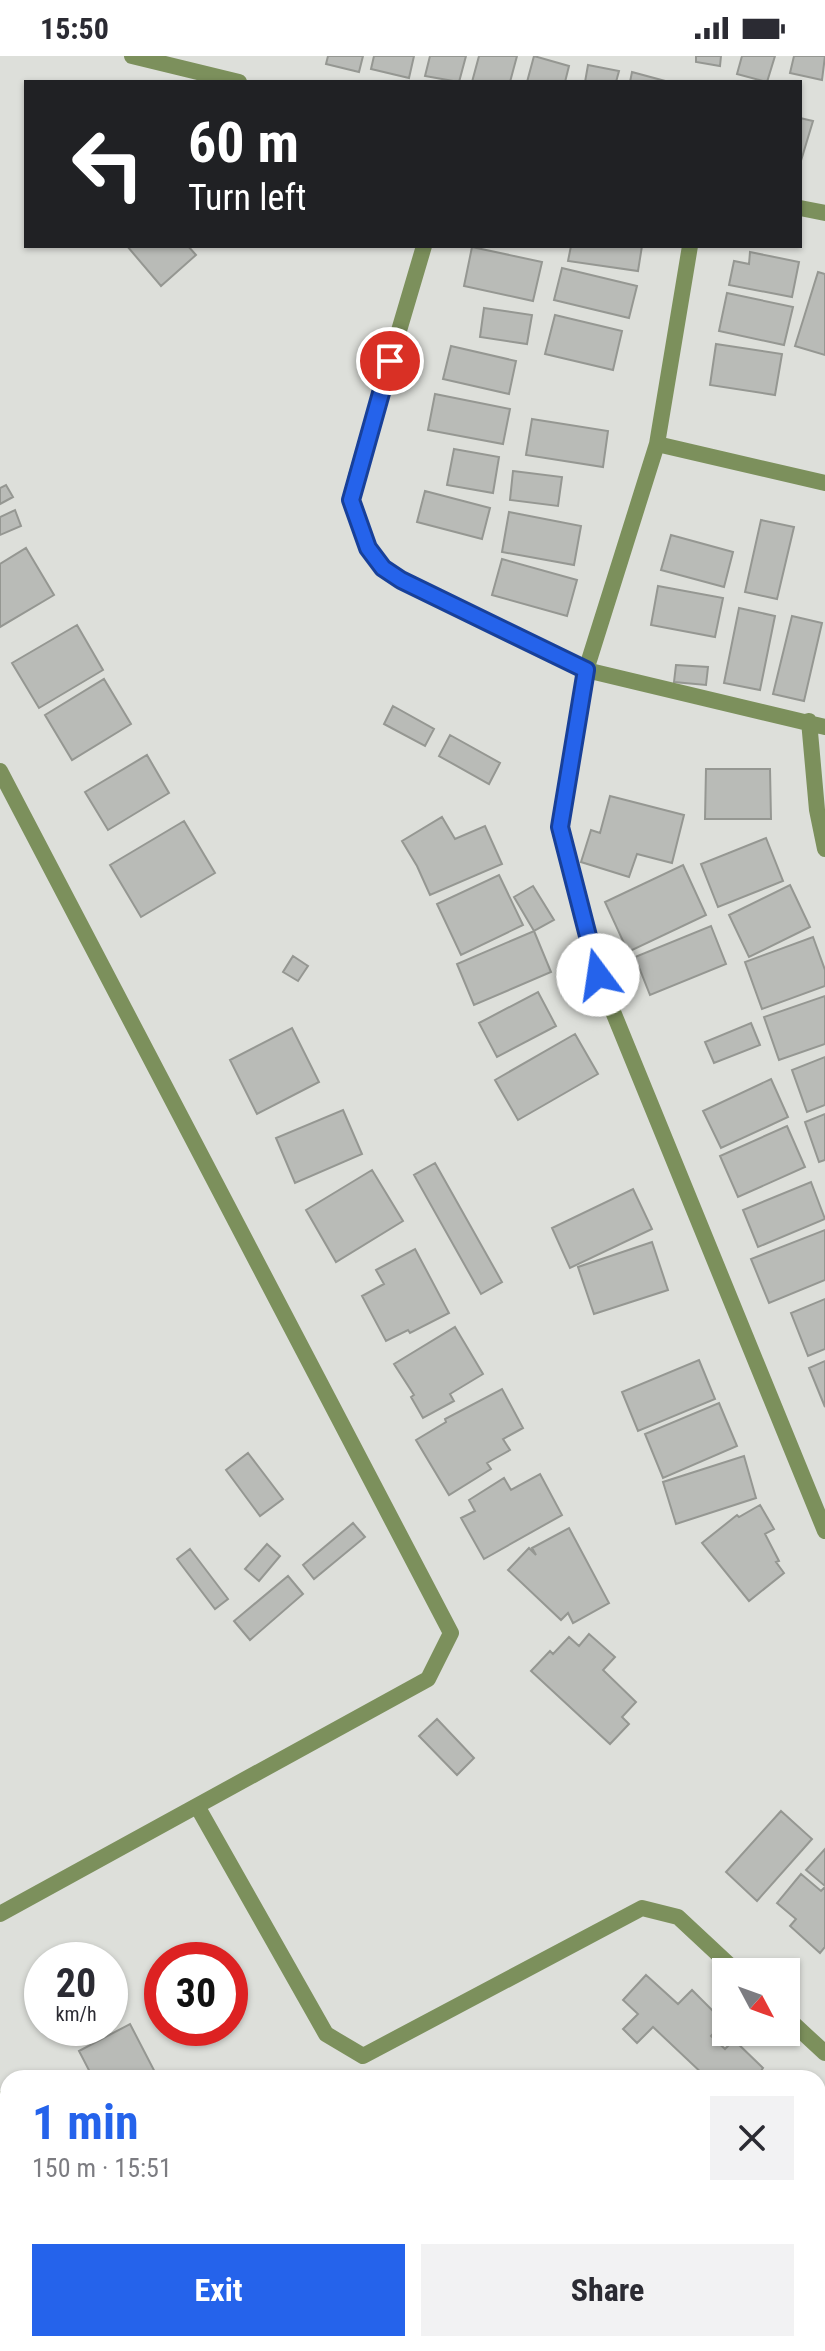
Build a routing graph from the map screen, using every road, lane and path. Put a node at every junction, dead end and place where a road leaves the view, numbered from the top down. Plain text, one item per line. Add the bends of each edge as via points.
1 (132, 56) edge
2 (231, 80) edge
3 (802, 208) edge
4 (825, 213) edge
5 (423, 248) edge
6 (690, 248) edge
7 (657, 444) junction
8 (825, 483) edge
9 (586, 670) junction
10 (817, 724) edge
11 (0, 771) edge
12 (825, 849) edge
13 (825, 1531) edge
14 (197, 1806) junction
15 (0, 1914) edge
16 (722, 1958) edge
17 (800, 2030) edge
18 (825, 2053) edge

1 - 2 street
3 - 4 street
5 - 9 street via 351,500 368,548 401,580
6 - 7 street
7 - 8 street
7 - 9 street
9 - 10 street
9 - 13 street via 560,827 598,975
10 - 12 street via 817,810
11 - 14 street via 451,1633 428,1679
14 - 15 street
14 - 16 street via 326,2034 363,2056 642,1908 678,1917
17 - 18 street

